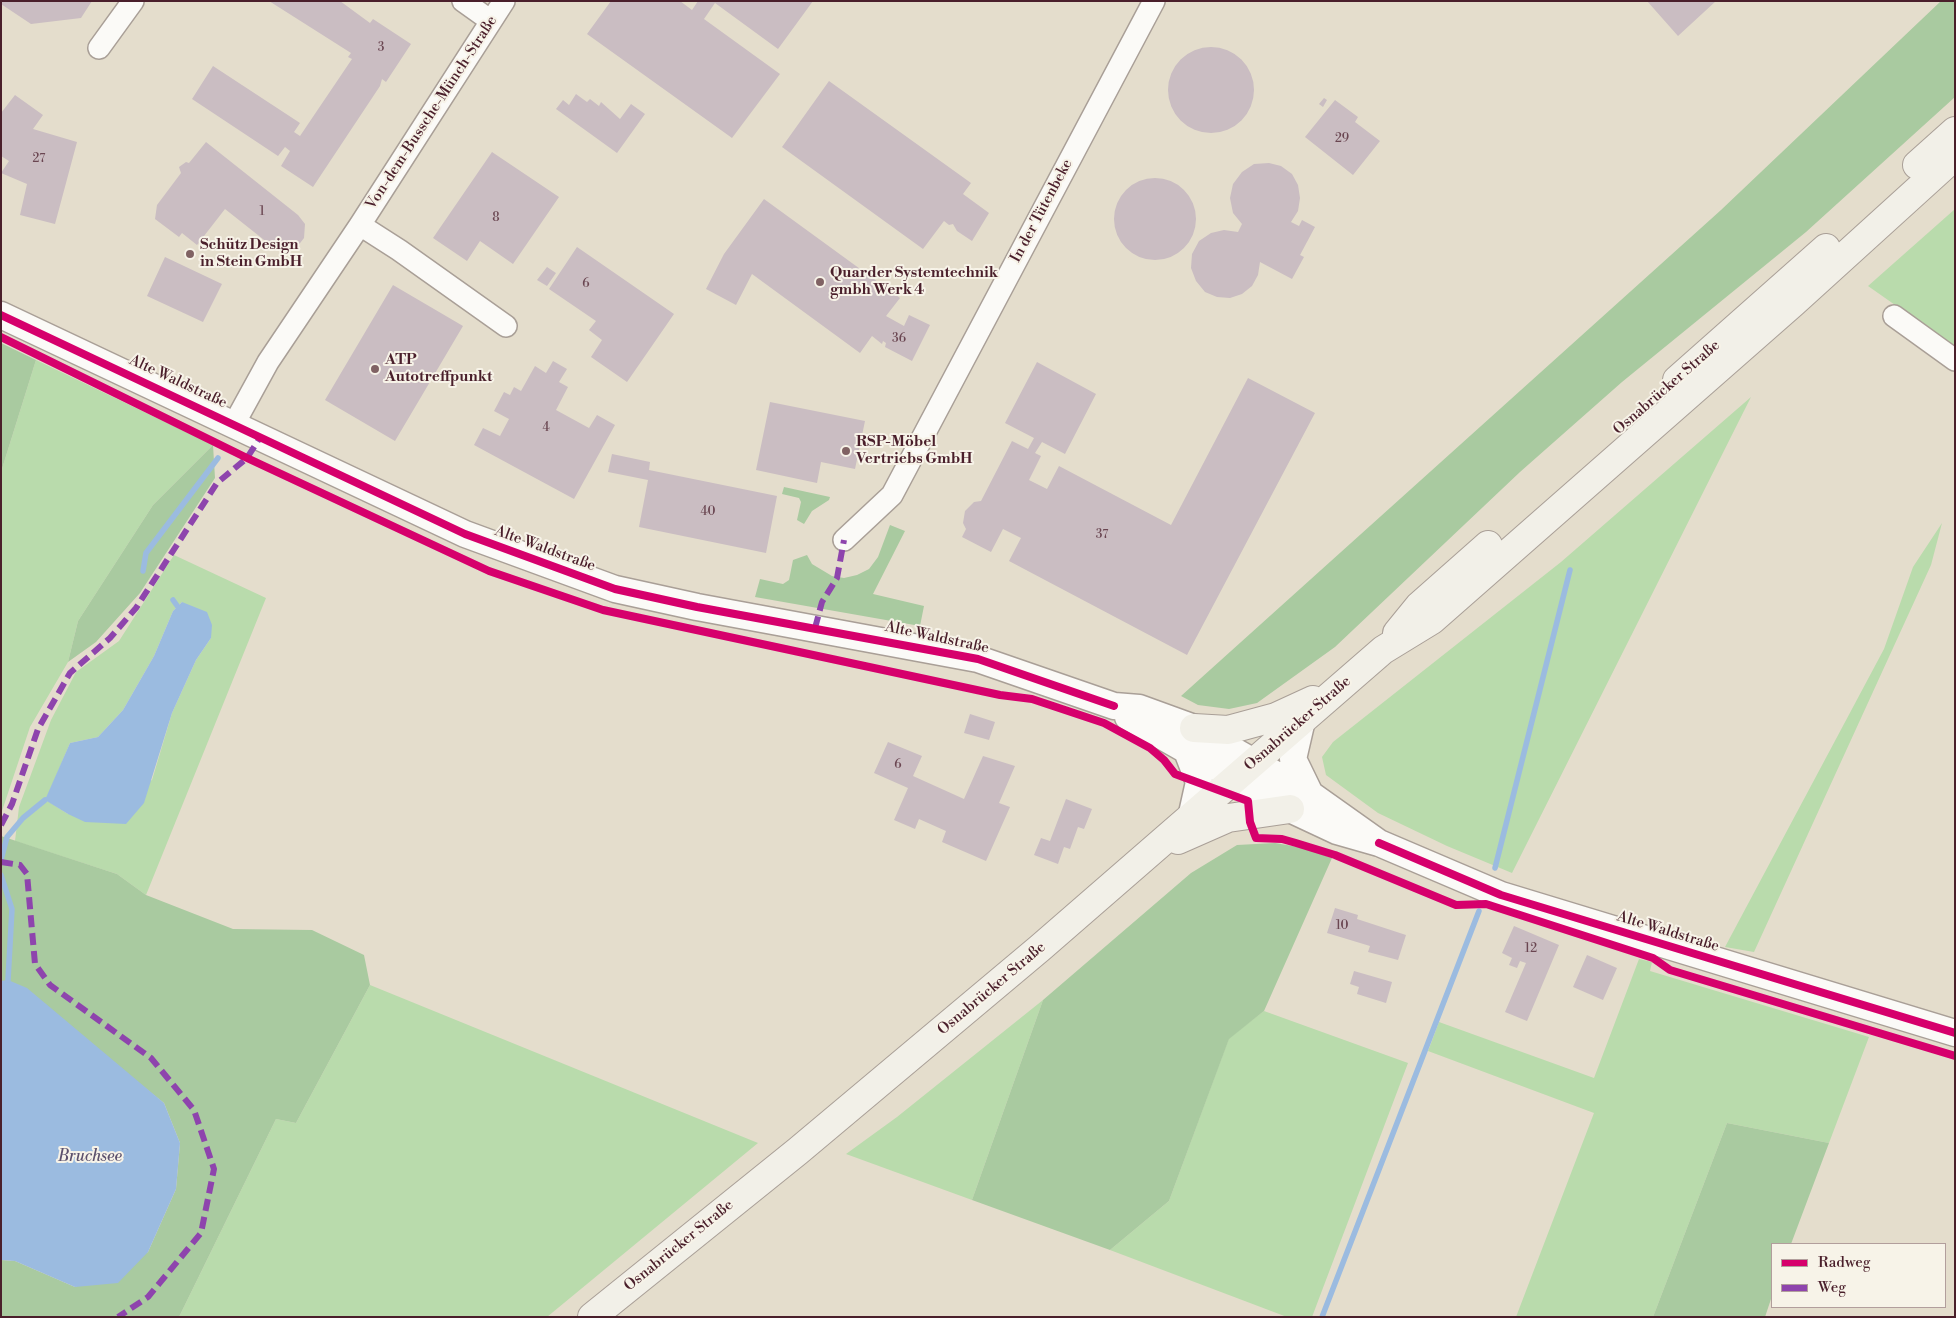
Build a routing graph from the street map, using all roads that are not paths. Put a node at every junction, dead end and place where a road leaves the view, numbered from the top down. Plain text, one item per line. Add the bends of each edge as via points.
1 (134, 1) edge
2 (463, 1) edge
3 (504, 1) edge
4 (1154, 1) edge
5 (491, 20) junction
6 (99, 48) dead end
7 (1955, 131) edge
8 (1955, 156) edge
9 (360, 225) junction
10 (1, 315) edge
11 (1894, 316) dead end
12 (506, 326) dead end
13 (1955, 360) edge
14 (234, 424) junction
15 (844, 540) dead end
16 (1383, 650) junction
17 (1339, 688) junction
18 (1302, 720) junction
19 (1190, 740) junction
20 (1246, 769) junction
21 (1300, 802) junction
22 (1191, 818) junction
23 (1154, 851) junction
24 (1955, 1033) edge
25 (592, 1317) edge

1 - 6 street
2 - 5 street
3 - 5 street, Von-dem-Bussche-Münch-Straße
4 - 15 street, In der Tütenbeke via 892,495
5 - 9 street, Von-dem-Bussche-Münch-Straße
7 - 16 main road, Osnabrücker Straße via 1419,606
8 - 16 main road, Osnabrücker Straße via 1432,620
9 - 12 street, Von-dem-Bussche-Münch-Straße
9 - 14 street, Von-dem-Bussche-Münch-Straße via 263,370
10 - 14 street, Alte Waldstraße
11 - 13 street
14 - 19 street, Alte Waldstraße via 465,534 615,589 696,608 978,659 1114,706 1139,708
16 - 17 main road, Osnabrücker Straße
17 - 18 main road, Osnabrücker Straße
17 - 19 main road via 1276,717
18 - 20 main road, Osnabrücker Straße
18 - 21 street via 1293,759
19 - 20 street, Alte Waldstraße
19 - 22 street via 1199,782
20 - 21 street, Alte Waldstraße
20 - 22 main road, Osnabrücker Straße
21 - 23 main road via 1228,818
21 - 24 street, Alte Waldstraße via 1337,831 1379,843 1486,889
22 - 23 main road, Osnabrücker Straße
23 - 25 main road, Osnabrücker Straße via 798,1151

